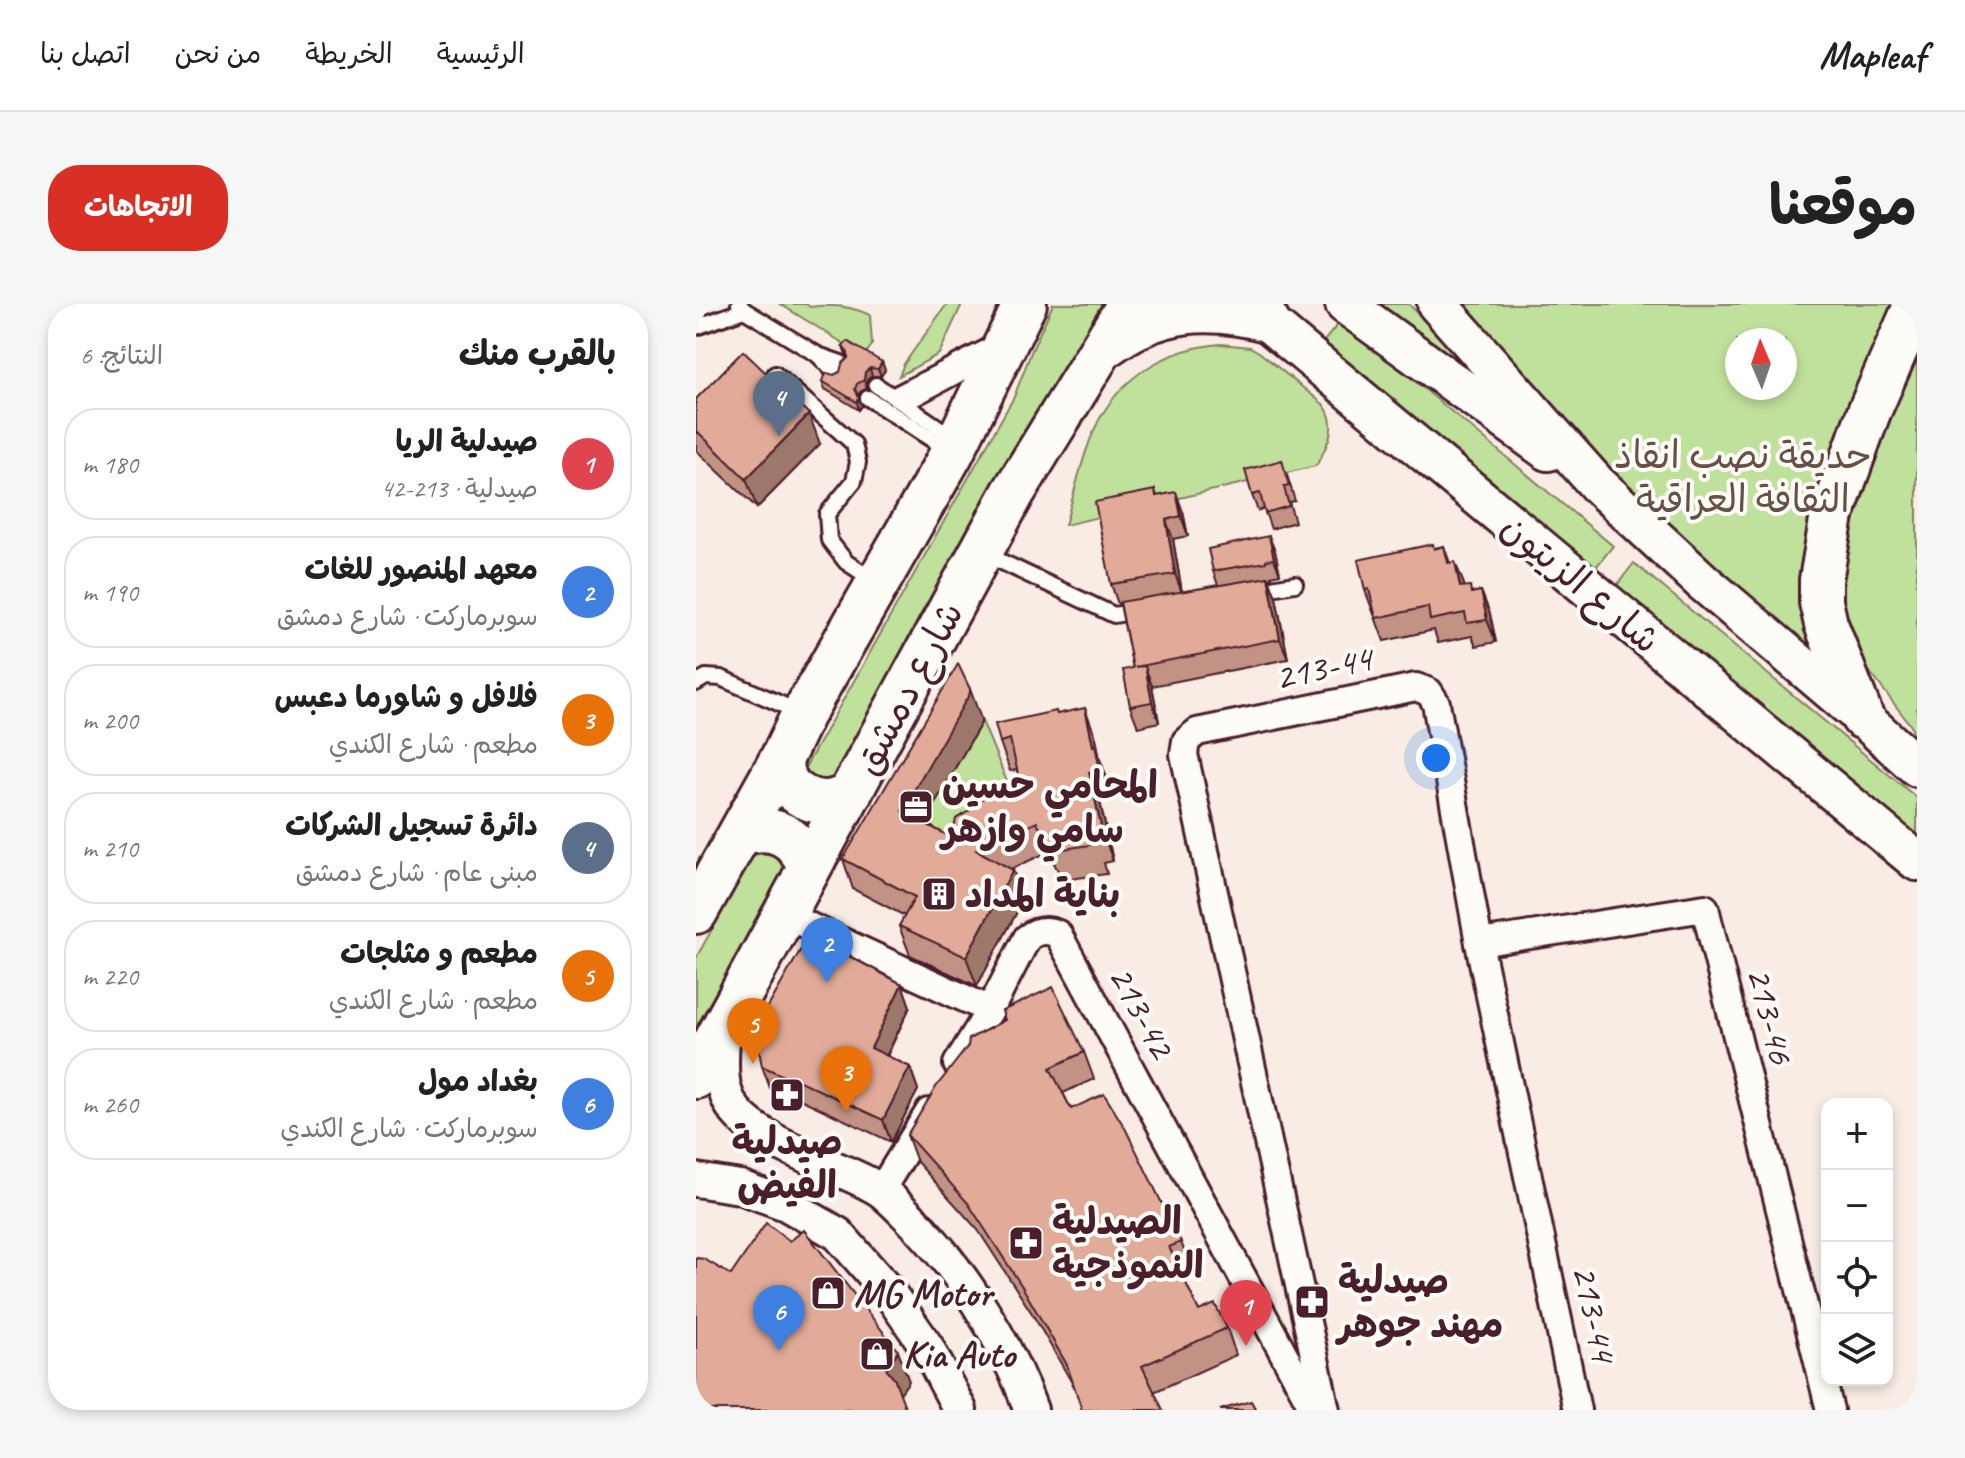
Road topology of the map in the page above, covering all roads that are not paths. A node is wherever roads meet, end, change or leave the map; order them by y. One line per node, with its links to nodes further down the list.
1 (1129, 304): 9 (main road, شارع دمشق)
2 (1345, 304): 14 (main road)
3 (1437, 304): 14 (main road, شارع الزيتون)
4 (1916, 304): 22 (main road)
5 (741, 307): 8 (lane); 10 (lane)
6 (1261, 309): 9 (main road); 27 (main road, شارع الزيتون)
7 (1015, 323): 12 (lane); 13 (main road, شارع دمشق)
8 (696, 327)
9 (1103, 348): 15 (main road, شارع دمشق)
10 (838, 368)
11 (775, 374): 16 (lane)
12 (898, 400): 13 (lane); 13 (lane)
13 (955, 447): 16 (main road, شارع دمشق)
14 (1597, 484): 22 (main road, شارع الزيتون)
15 (981, 552): 19 (lane); 25 (main road, شارع دمشق)
16 (878, 583): 21 (main road, شارع دمشق)
17 (1295, 584): 18 (lane)
18 (1235, 594)
19 (1160, 607)
20 (696, 683): 21 (lane)
21 (803, 714): 23 (main road, شارع دمشق)
22 (1862, 717): 24 (main road, شارع الزيتون)
23 (782, 758): 25 (main road); 26 (main road, شارع دمشق)
24 (1917, 767)
25 (849, 795): 28 (main road, شارع دمشق)
26 (740, 834): 28 (main road); 29 (main road, شارع دمشق)
27 (1917, 861)
28 (794, 898): 31 (street); 32 (main road, شارع دمشق)
29 (696, 912)
30 (1479, 943): 39 (street, 213-44); 40 (street, 213-44); 41 (street, 213-46)
31 (990, 1010): 35 (street, 213-42); 38 (street, 213-42)
32 (723, 1028): 33 (main road, شارع دمشق); 35 (street)
33 (696, 1077)
34 (696, 1180): 36 (street)
35 (881, 1190): 37 (street)
36 (960, 1410)
37 (1031, 1410)
38 (1314, 1410)
39 (1326, 1410)
40 (1577, 1410)
41 (1830, 1410)

